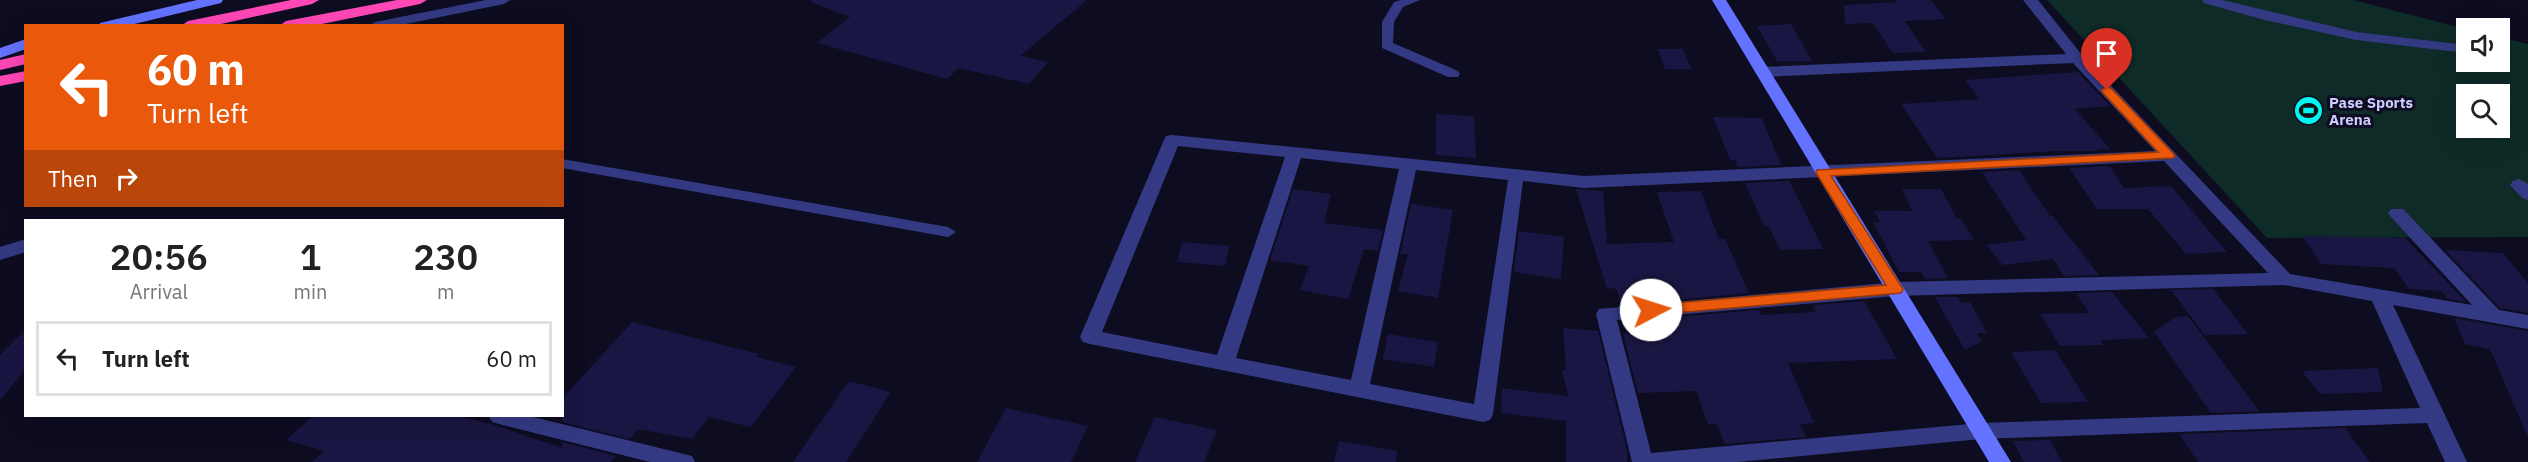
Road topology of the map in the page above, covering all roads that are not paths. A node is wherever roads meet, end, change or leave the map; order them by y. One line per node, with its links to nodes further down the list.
1 (216, 0): 10 (street)
2 (312, 0): 9 (highway)
3 (420, 0): 12 (highway)
4 (504, 0): 13 (lane)
5 (1414, 0): 21 (lane)
6 (1719, 0): 20 (street)
7 (2030, 0): 17 (street)
8 (2208, 0): 15 (lane)
9 (278, 3): 11 (highway)
10 (114, 24)
11 (196, 24)
12 (296, 24)
13 (385, 24)
14 (24, 45): 16 (street)
15 (2456, 47)
16 (0, 53)
17 (2077, 58): 20 (street); 25 (street)
18 (24, 59): 19 (highway)
19 (0, 65)
20 (1762, 72): 28 (street)
21 (1453, 74)
22 (24, 76): 23 (highway)
23 (0, 81)
24 (1295, 152): 27 (street); 39 (street); 39 (street)
25 (2168, 156): 28 (street); 34 (street)
26 (564, 163): 31 (lane)
27 (1409, 164): 28 (street); 40 (street)
28 (1822, 173): 35 (street)
29 (1515, 182): 40 (street)
30 (2397, 213): 37 (street)
31 (948, 232)
32 (24, 246): 33 (street)
33 (0, 254)
34 (2284, 279): 35 (street); 36 (street)
35 (1896, 289): 43 (street); 45 (street)
36 (2379, 295): 37 (street); 41 (street)
37 (2492, 315): 38 (street)
38 (2528, 322)
39 (1224, 363): 40 (street)
40 (1359, 390)
41 (2434, 415): 43 (street); 47 (street)
42 (503, 417): 44 (street)
43 (1981, 431): 45 (street); 46 (street)
44 (684, 462)
45 (1646, 462)
46 (2000, 462)
47 (2456, 462)

